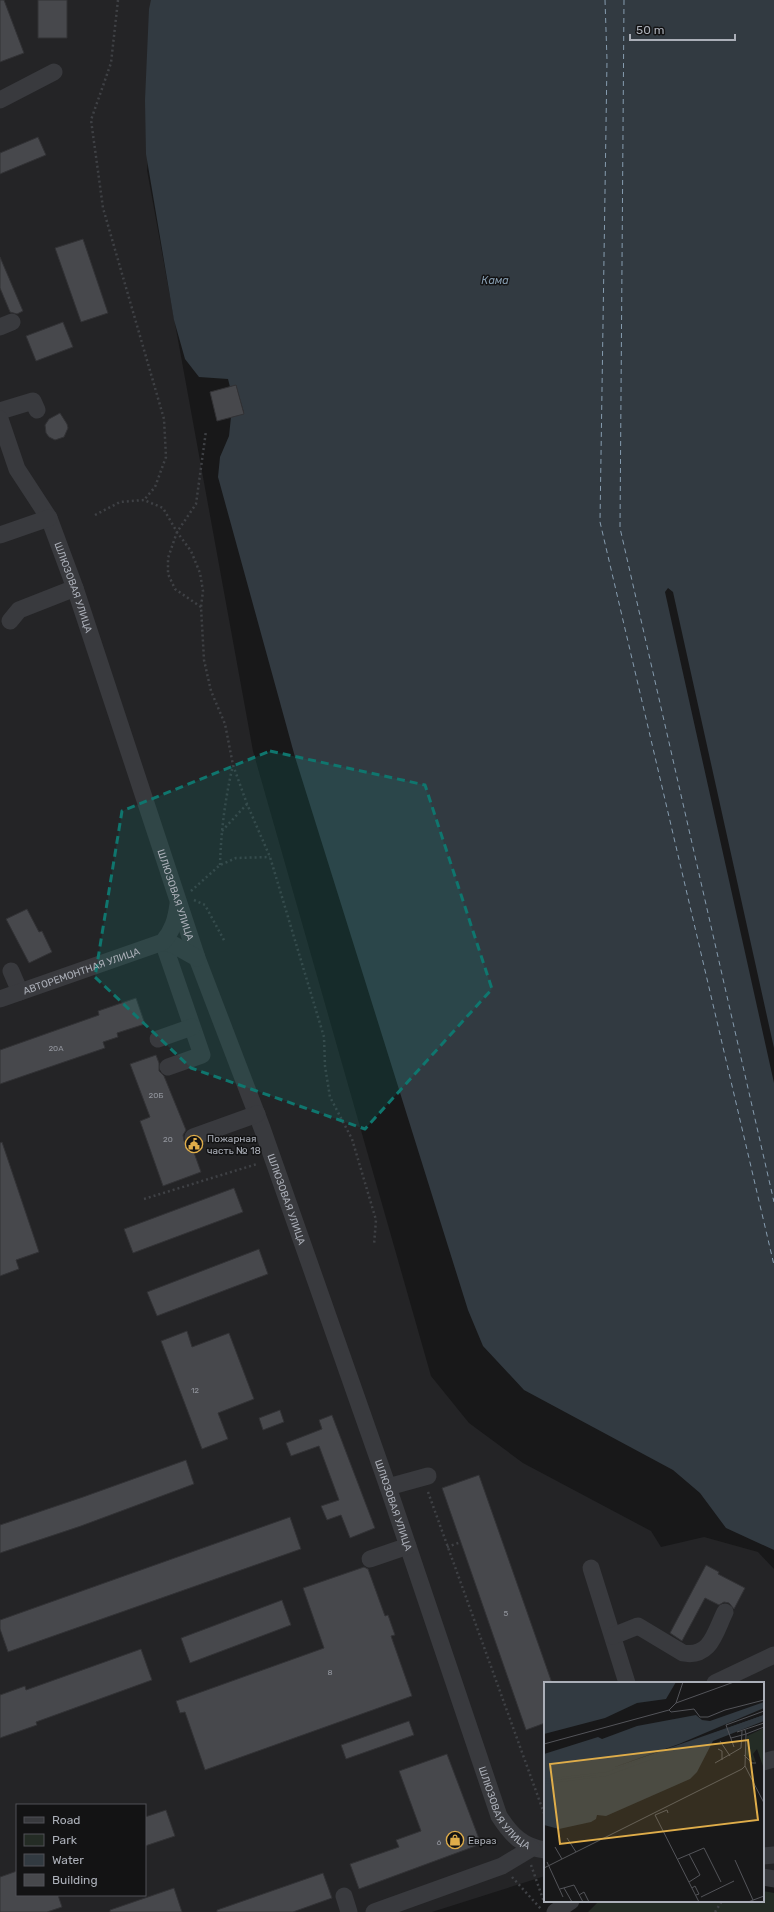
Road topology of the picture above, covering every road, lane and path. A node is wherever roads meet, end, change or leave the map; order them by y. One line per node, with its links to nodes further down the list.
1 (118, 0): 8 (path)
2 (54, 72): 3 (street)
3 (0, 100)
4 (38, 410): 5 (street)
5 (0, 411)
6 (0, 419): 10 (street, ШЛЮЗОВАЯ УЛИЦА)
7 (206, 431): 11 (path)
8 (144, 500): 9 (path); 11 (path)
9 (95, 515)
10 (49, 518): 12 (street); 13 (street, ШЛЮЗОВАЯ УЛИЦА)
11 (177, 532): 14 (path); 14 (path)
12 (0, 535)
13 (75, 588): 15 (street); 21 (street, ШЛЮЗОВАЯ УЛИЦА)
14 (201, 607): 16 (path)
15 (10, 621)
16 (234, 765): 17 (path); 18 (path)
17 (247, 804): 18 (path); 19 (path)
18 (221, 831): 20 (path)
19 (270, 857): 20 (path); 35 (path)
20 (220, 865): 21 (path)
21 (181, 899): 22 (street); 23 (path); 24 (street, ШЛЮЗОВАЯ УЛИЦА)
22 (163, 942): 24 (street); 26 (street, АВТОРЕМОНТНАЯ УЛИЦА); 28 (street)
23 (225, 942)
24 (197, 958): 31 (street, ШЛЮЗОВАЯ УЛИЦА)
25 (11, 971): 26 (street)
26 (20, 992): 27 (street, АВТОРЕМОНТНАЯ УЛИЦА)
27 (0, 1000)
28 (192, 1027): 29 (street); 30 (street)
29 (158, 1039)
30 (168, 1067)
31 (257, 1114): 32 (street); 37 (street, ШЛЮЗОВАЯ УЛИЦА)
32 (193, 1137)
33 (257, 1164): 34 (path)
34 (144, 1199)
35 (374, 1245)
36 (425, 1477): 37 (street); 40 (path)
37 (388, 1487): 39 (street, ШЛЮЗОВАЯ УЛИЦА)
38 (461, 1542): 40 (path)
39 (408, 1546): 41 (street); 51 (street, ШЛЮЗОВАЯ УЛИЦА)
40 (447, 1547): 50 (path)
41 (370, 1559)
42 (591, 1568): 44 (street)
43 (725, 1612): 44 (street)
44 (612, 1636): 46 (street)
45 (774, 1655): 47 (street)
46 (627, 1682)
47 (717, 1682)
48 (774, 1759): 49 (street)
49 (764, 1762)
50 (544, 1813)
51 (535, 1850): 54 (street); 57 (path)
52 (774, 1855): 53 (street)
53 (764, 1856)
54 (502, 1866): 63 (street); 64 (path)
55 (764, 1877): 56 (street)
56 (774, 1879)
57 (544, 1885)
58 (344, 1896): 62 (street)
59 (568, 1902): 61 (street)
60 (721, 1902): 65 (path)
61 (550, 1908)
62 (349, 1912)
63 (374, 1912)
64 (544, 1912)
65 (716, 1912)

